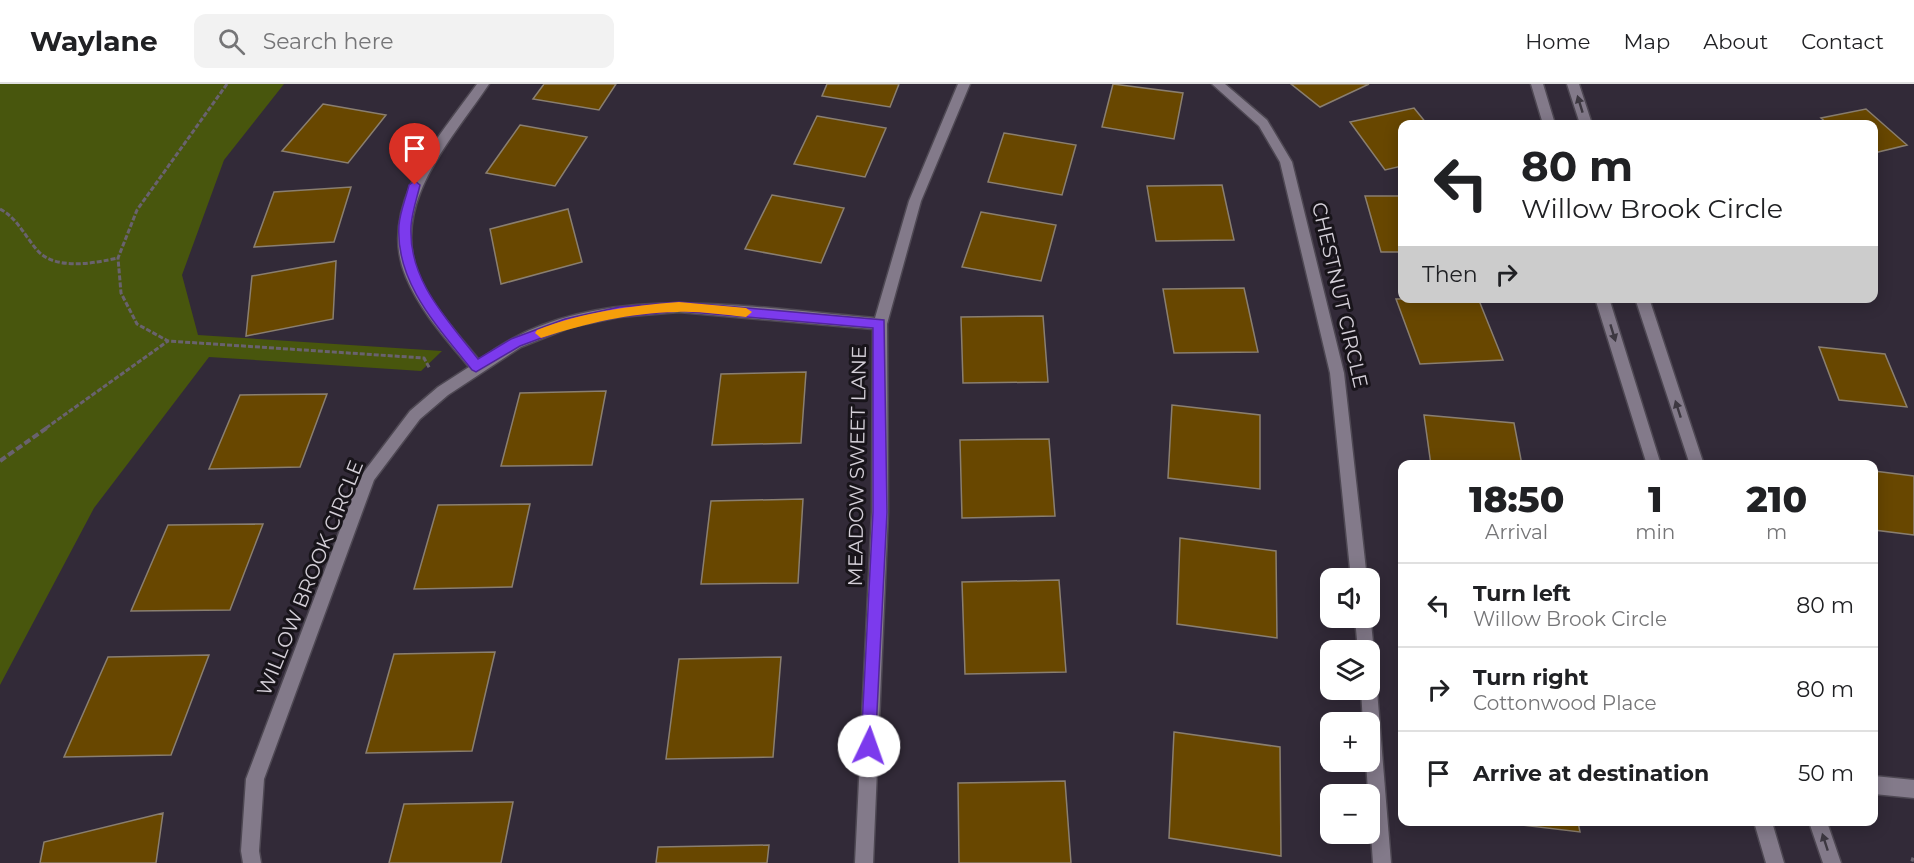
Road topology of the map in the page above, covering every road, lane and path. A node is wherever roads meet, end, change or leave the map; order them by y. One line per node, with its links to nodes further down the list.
1 (227, 84): 10 (path)
2 (483, 84): 15 (street)
3 (964, 84): 13 (street, MEADOW SWEET LANE)
4 (1218, 84): 20 (street, CHESTNUT CIRCLE)
5 (1537, 84): 7 (street)
6 (1573, 84): 8 (street, one-way to 6)
7 (1548, 120)
8 (1585, 120)
9 (0, 209): 10 (path)
10 (118, 258): 14 (path)
11 (1604, 303): 17 (street, one-way to 17)
12 (1644, 303): 18 (street, one-way to 12)
13 (880, 324): 15 (street, WILLOW BROOK CIRCLE); 27 (street, MEADOW SWEET LANE)
14 (168, 341): 16 (path); 19 (path)
15 (476, 366): 16 (street, WILLOW BROOK CIRCLE)
16 (443, 391): 26 (street, WILLOW BROOK CIRCLE)
17 (1652, 460)
18 (1694, 460)
19 (0, 461)
20 (1358, 568)
21 (1370, 700): 28 (street)
22 (1878, 785): 23 (street)
23 (1914, 789)
24 (1764, 826): 29 (street)
25 (1819, 826): 30 (street, one-way to 25)
26 (252, 863)
27 (864, 863)
28 (1382, 863)
29 (1775, 863)
30 (1832, 863)

